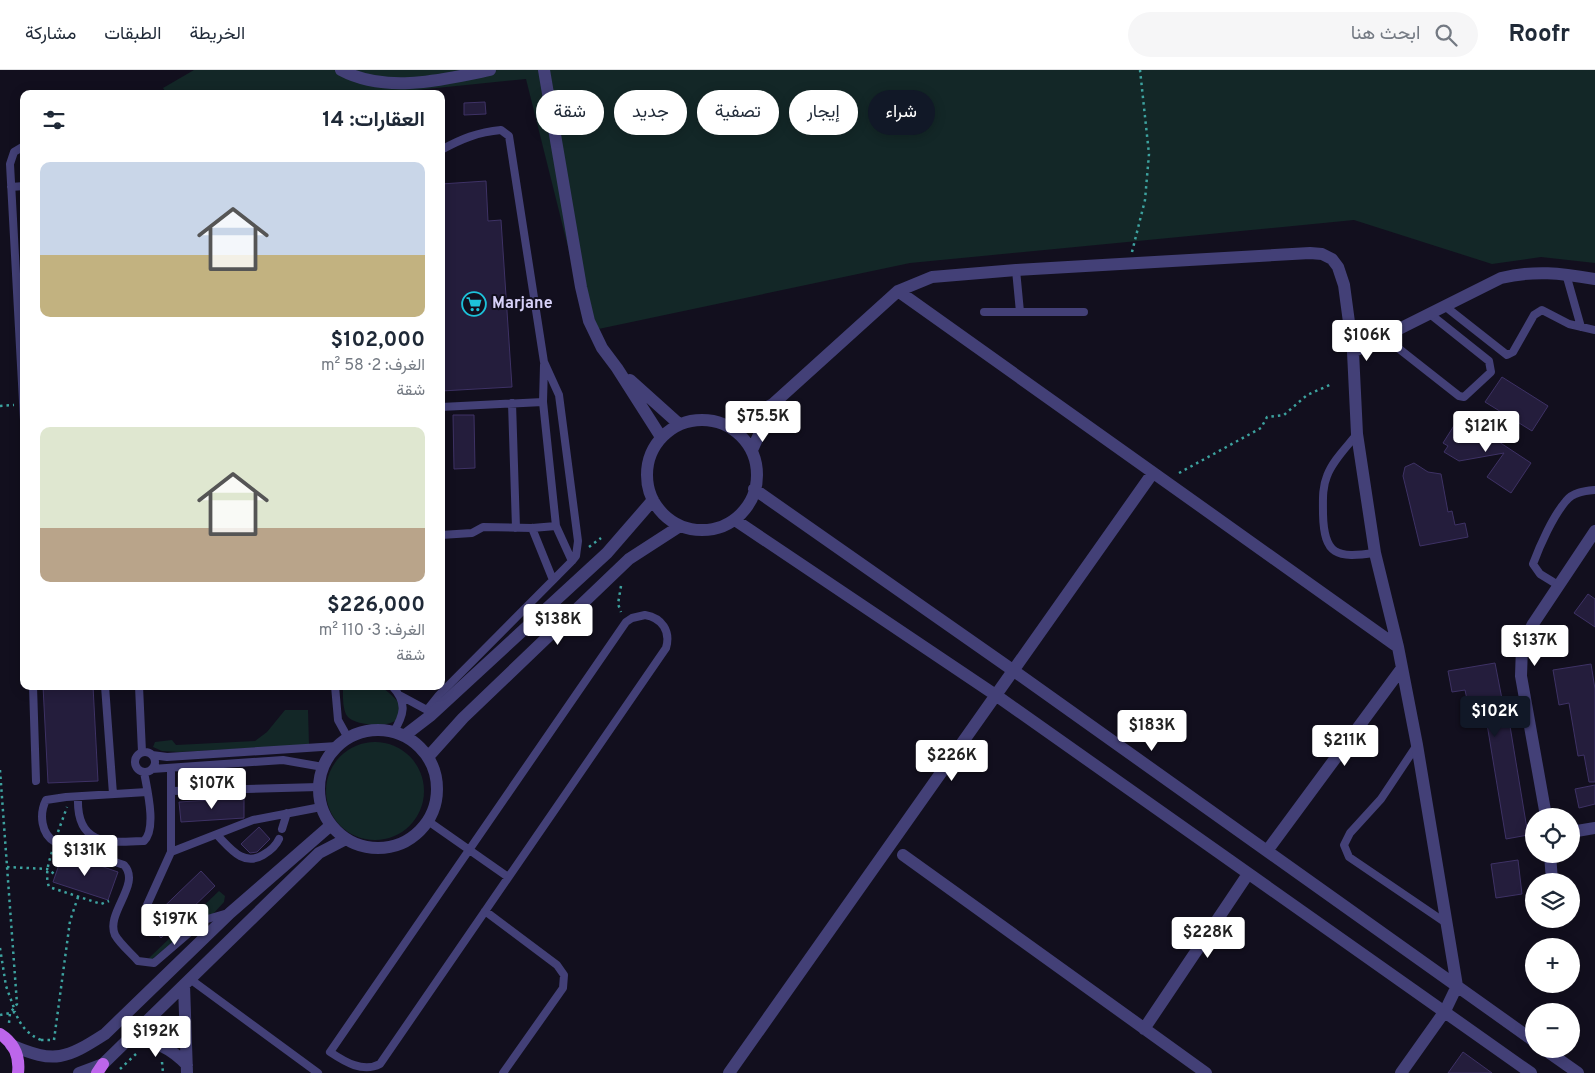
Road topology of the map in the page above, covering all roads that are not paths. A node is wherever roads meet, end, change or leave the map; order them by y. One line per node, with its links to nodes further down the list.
1 (341, 70): 2 (street)
2 (490, 70)
3 (544, 70): 25 (street)
4 (20, 147): 7 (lane)
5 (445, 148): 24 (lane)
6 (20, 186): 7 (lane)
7 (11, 187): 8 (lane)
8 (14, 224): 9 (lane); 13 (lane)
9 (20, 224)
10 (1016, 270): 14 (street); 17 (lane); 23 (street)
11 (1566, 274): 12 (street); 15 (street); 20 (lane)
12 (1595, 279)
13 (20, 287)
14 (898, 292): 28 (street); 35 (street)
15 (1446, 307): 19 (street); 20 (lane)
16 (984, 312): 17 (lane)
17 (1020, 312): 18 (lane)
18 (1084, 312)
19 (1430, 314): 22 (street); 22 (lane)
20 (1582, 328): 21 (lane)
21 (1595, 330)
22 (1384, 337): 23 (street)
23 (1353, 352): 32 (street)
24 (544, 362): 26 (lane); 47 (lane)
25 (618, 368): 30 (street); 33 (street)
26 (543, 402): 27 (lane); 40 (lane)
27 (512, 403): 29 (lane); 42 (lane)
28 (773, 404): 31 (street); 34 (street)
29 (445, 407)
30 (679, 424): 31 (street); 33 (street)
31 (729, 427): 34 (street)
32 (1357, 434): 46 (street); 46 (lane)
33 (661, 437): 38 (street)
34 (752, 450): 36 (street)
35 (1152, 474): 50 (street); 52 (street)
36 (754, 489): 39 (street); 52 (street)
37 (1595, 490): 49 (lane)
38 (653, 500): 41 (street); 62 (street)
39 (735, 520): 41 (street); 61 (street)
40 (556, 526): 43 (lane); 47 (lane)
41 (680, 526): 69 (street)
42 (516, 528): 43 (lane); 45 (lane)
43 (532, 528): 48 (lane)
44 (1595, 531): 49 (street)
45 (445, 535)
46 (1375, 553): 50 (street)
47 (572, 561): 48 (lane)
48 (553, 580): 53 (lane)
49 (1558, 586): 80 (street)
50 (1398, 647): 51 (street)
51 (1402, 668): 65 (street); 91 (street)
52 (1014, 671): 61 (street); 91 (street)
53 (445, 689)
54 (33, 690): 73 (lane)
55 (105, 690): 77 (lane)
56 (139, 690): 67 (lane)
57 (334, 690): 64 (lane)
58 (395, 690): 60 (lane)
59 (444, 690): 62 (lane)
60 (399, 695): 62 (lane); 63 (lane)
61 (997, 696): 94 (street); 114 (street)
62 (428, 713): 63 (street)
63 (398, 734): 64 (street); 69 (street)
64 (348, 738): 66 (street)
65 (1417, 745): 99 (street); 99 (lane)
66 (337, 746): 68 (lane); 70 (street)
67 (142, 752): 68 (lane); 72 (lane)
68 (152, 754): 72 (lane)
69 (428, 758): 82 (street)
70 (323, 767): 71 (lane); 74 (street)
71 (171, 768): 72 (lane); 75 (lane)
72 (148, 770): 76 (lane)
73 (36, 781)
74 (319, 787): 75 (lane); 79 (street)
75 (172, 791): 92 (lane)
76 (147, 792): 77 (lane); 78 (lane)
77 (113, 794): 78 (lane)
78 (77, 800): 98 (lane)
79 (321, 806): 81 (lane); 83 (street)
80 (1545, 808)
81 (287, 813): 85 (lane); 87 (lane)
82 (428, 821): 89 (street); 90 (lane)
83 (331, 824): 89 (street); 98 (street)
84 (1595, 828): 86 (street)
85 (282, 829)
86 (1580, 830)
87 (217, 835): 88 (lane); 92 (lane)
88 (279, 839)
89 (346, 839): 100 (street)
90 (469, 849): 95 (lane); 95 (lane); 97 (lane)
91 (1267, 851): 101 (street)
92 (171, 852): 96 (lane)
93 (903, 855): 103 (street)
94 (1248, 874): 102 (street); 103 (street)
95 (508, 877): 97 (lane)
96 (147, 906)
97 (485, 911): 113 (lane)
98 (230, 913): 105 (street)
99 (1446, 923): 101 (street)
100 (187, 982): 106 (street); 109 (street); 112 (lane)
101 (1456, 986): 102 (street); 104 (street)
102 (1445, 1011): 116 (street); 117 (street)
103 (1144, 1029): 115 (street)
104 (1525, 1036)
105 (6, 1039): 110 (main road)
106 (131, 1039): 108 (street); 109 (street)
107 (1557, 1058): 118 (street)
108 (100, 1068): 111 (street)
109 (187, 1069)
110 (18, 1073)
111 (79, 1073)
112 (318, 1073)
113 (503, 1073)
114 (728, 1073)
115 (1206, 1073)
116 (1401, 1073)
117 (1531, 1073)
118 (1578, 1073)

